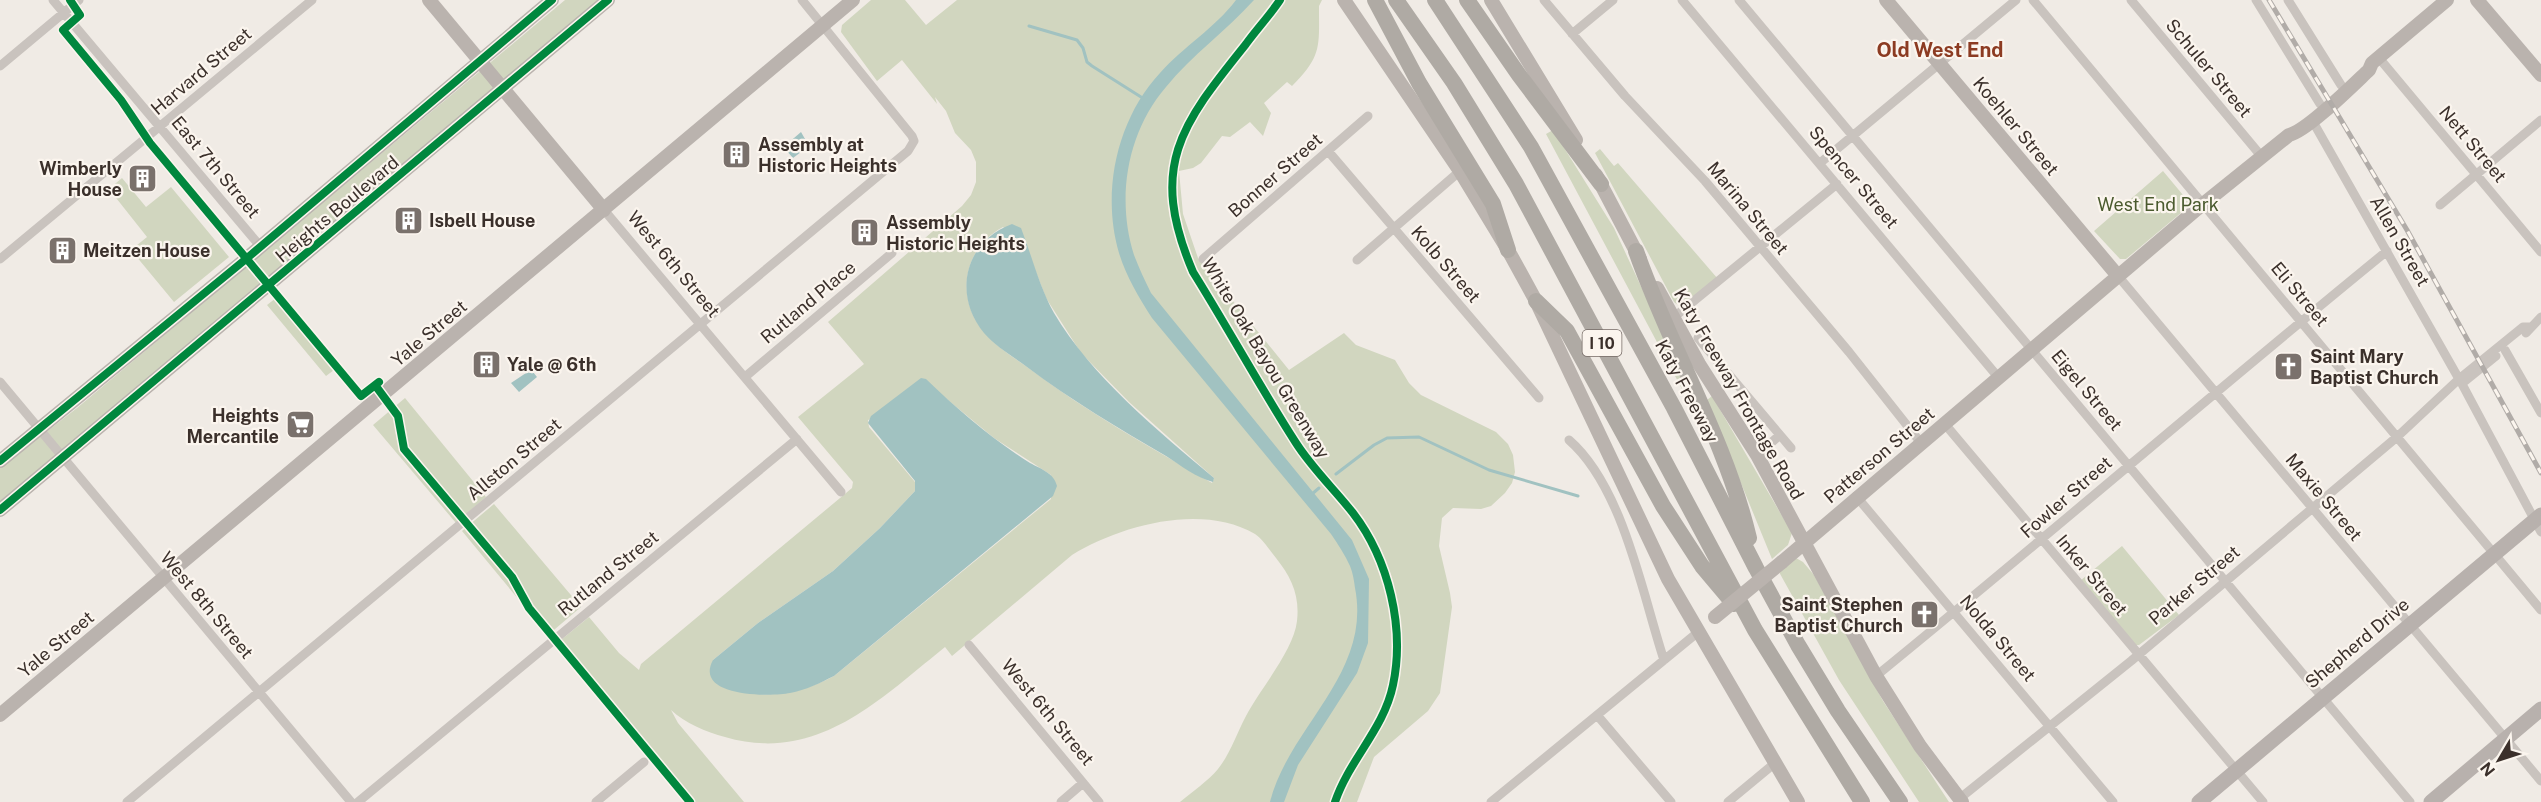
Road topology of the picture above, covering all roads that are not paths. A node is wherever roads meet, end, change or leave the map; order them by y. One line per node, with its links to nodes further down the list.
1 (52, 0): 27 (street, East 7th Street)
2 (79, 0): 27 (street)
3 (312, 0): 41 (street, Harvard Street)
4 (429, 0): 30 (main road, West 6th Street)
5 (552, 0): 30 (main road, Heights Boulevard)
6 (608, 0): 36 (main road, Heights Boulevard)
7 (802, 0): 28 (street)
8 (853, 0): 28 (main road, Yale Street)
9 (1344, 0): 47 (main road)
10 (1375, 0): 57 (highway)
11 (1396, 0): 108 (highway, I 10)
12 (1435, 0): 102 (highway, Katy Freeway / I 10)
13 (1467, 0): 49 (highway)
14 (1491, 0): 49 (main road, Katy Freeway Frontage Road)
15 (1544, 0): 29 (street, Marina Street)
16 (1613, 0): 29 (street)
17 (1682, 0): 46 (street, Spencer Street)
18 (1739, 0): 42 (street, Eigel Street)
19 (1886, 0): 32 (main road, Koehler Street)
20 (2016, 0): 32 (street)
21 (2033, 0): 51 (street, Eli Street)
22 (2131, 0): 45 (street, Schuler Street)
23 (2256, 0): 37 (street)
24 (2289, 0): 35 (street)
25 (2447, 0): 31 (main road, Patterson Street)
26 (2477, 0): 34 (main road)
27 (63, 13): 33 (street); 41 (street, East 7th Street)
28 (822, 26): 53 (main road, Yale Street); 70 (street, Allston Street)
29 (1572, 34): 56 (street, Marina Street)
30 (478, 60): 36 (main road, West 6th Street); 55 (main road, Heights Boulevard)
31 (2375, 61): 35 (main road, Patterson Street); 39 (main road, Patterson Street); 48 (street, Nett Street)
32 (1941, 64): 42 (street); 65 (main road, Koehler Street)
33 (0, 66)
34 (2541, 75)
35 (2342, 85): 37 (main road, Patterson Street)
36 (504, 89): 53 (main road, West 6th Street); 91 (main road, Heights Boulevard)
37 (2320, 104): 43 (main road, Patterson Street)
38 (1368, 116): 44 (street, Bonner Street)
39 (2312, 120): 43 (main road, Patterson Street); 59 (street, Allen Street)
40 (2541, 120): 48 (street)
41 (160, 126): 55 (street, East 7th Street); 62 (street, Harvard Street)
42 (1852, 135): 46 (street); 73 (street, Eigel Street)
43 (2289, 135): 45 (main road, Patterson Street)
44 (1328, 151): 54 (street, Kolb Street); 63 (street, Bonner Street)
45 (2262, 157): 51 (main road, Patterson Street)
46 (1820, 162): 50 (street, Spencer Street)
47 (1460, 171): 54 (street); 57 (main road)
48 (2476, 174): 52 (street); 60 (street, Nett Street)
49 (1601, 184): 58 (main road, Katy Freeway Frontage Road)
50 (1838, 184): 56 (street); 76 (street, Spencer Street)
51 (2203, 204): 65 (main road, Patterson Street); 69 (street, Eli Street)
52 (2440, 205)
53 (604, 210): 70 (street, West 6th Street); 103 (main road, Yale Street)
54 (1393, 229): 64 (street); 80 (street, Kolb Street)
55 (260, 246): 83 (main road, Heights Boulevard)
56 (1760, 249): 68 (street); 88 (street, Marina Street)
57 (1508, 250): 66 (main road)
58 (1636, 251): 68 (main road, Katy Freeway Frontage Road); 102 (highway)
59 (2387, 251): 69 (street, Fowler Street); 77 (street, Allen Street)
60 (2541, 252)
61 (892, 253): 75 (street, Rutland Place)
62 (0, 259)
63 (1203, 259)
64 (1357, 260)
65 (2118, 276): 73 (main road, Patterson Street); 79 (street, Maxie Street)
66 (1536, 301): 108 (highway); 109 (main road)
67 (2541, 317): 71 (street, Parker Street)
68 (1673, 318): 90 (main road, Katy Freeway Frontage Road)
69 (2301, 321): 79 (street, Fowler Street); 85 (street, Eli Street)
70 (700, 323): 75 (street, West 6th Street); 114 (street, Allston Street)
71 (2529, 327): 74 (street, Parker Street); 77 (street, Parker Street)
72 (1698, 338): 84 (street)
73 (2031, 349): 76 (main road, Patterson Street); 93 (street, Eigel Street)
74 (2505, 350): 77 (street, Parker Street); 81 (street)
75 (745, 377): 86 (street, West 6th Street)
76 (1998, 377): 82 (main road, Patterson Street)
77 (2460, 381): 85 (street, Parker Street); 98 (street, Allen Street)
78 (0, 382): 83 (street, West 8th Street)
79 (2216, 393): 93 (street, Fowler Street); 96 (street, Maxie Street)
80 (1539, 398)
81 (2541, 413)
82 (1944, 423): 88 (main road, Patterson Street); 99 (street, Inker Street)
83 (39, 428): 91 (street, West 8th Street); 92 (main road, Heights Boulevard)
84 (1780, 435): 89 (street); 90 (street)
85 (2397, 437): 96 (street, Parker Street); 101 (street, Eli Street)
86 (797, 439): 94 (street, West 6th Street); 129 (street, Rutland Street)
87 (1569, 440): 112 (street)
88 (1921, 443): 95 (main road, Patterson Street)
89 (1791, 448)
90 (1757, 455): 100 (main road, Katy Freeway Frontage Road)
91 (63, 457): 97 (main road, Heights Boulevard); 103 (street, West 8th Street)
92 (0, 461)
93 (2128, 465): 99 (street, Fowler Street); 104 (street, Eigel Street)
94 (841, 492)
95 (1856, 496): 100 (main road, Patterson Street); 106 (street, Nolda Street)
96 (2311, 508): 104 (street, Parker Street); 107 (street, Maxie Street)
97 (0, 510)
98 (2539, 522): 101 (main road, Shepherd Drive)
99 (2042, 540): 106 (street, Fowler Street); 111 (street, Inker Street)
100 (1803, 544): 109 (main road, Patterson Street, bridge); 113 (main road, Katy Freeway Frontage Road)
101 (2494, 553): 105 (street, Eli Street); 107 (main road, Shepherd Drive)
102 (1756, 568): 138 (highway, Katy Freeway / I 10)
103 (164, 578): 114 (street, West 8th Street); 117 (main road, Yale Street)
104 (2224, 580): 111 (street, Parker Street); 115 (street, Eigel Street)
105 (2541, 609)
106 (1955, 612): 113 (street, Fowler Street); 119 (street, Nolda Street)
107 (2410, 624): 115 (main road, Shepherd Drive); 120 (street, Maxie Street)
108 (1755, 630): 137 (highway, I 10)
109 (1697, 633): 112 (street, Patterson Street); 122 (main road)
110 (969, 645): 125 (street, West 6th Street)
111 (2138, 655): 119 (street, Parker Street); 123 (street, Inker Street)
112 (1664, 660): 118 (street, Patterson Street)
113 (1876, 676): 126 (main road, Katy Freeway Frontage Road)
114 (258, 691): 127 (street, Allston Street); 128 (street, West 8th Street)
115 (2323, 698): 123 (main road, Shepherd Drive); 142 (street, Eigel Street)
116 (2541, 709): 120 (main road)
117 (0, 715)
118 (1597, 715): 133 (street, Patterson Street); 134 (street)
119 (2051, 727): 126 (street, Parker Street); 139 (street, Nolda Street)
120 (2505, 739): 124 (street, Maxie Street); 143 (main road)
121 (644, 762): 130 (street)
122 (1775, 763): 135 (street); 136 (main road)
123 (2236, 770): 140 (main road, Shepherd Drive); 141 (street, Inker Street)
124 (2541, 781)
125 (1083, 783): 131 (street); 132 (street, West 6th Street)
126 (1960, 800)
127 (127, 802)
128 (351, 802)
129 (358, 802)
130 (596, 802)
131 (1061, 802)
132 (1099, 802)
133 (1491, 802)
134 (1671, 802)
135 (1728, 802)
136 (1798, 802)
137 (1862, 802)
138 (1900, 802)
139 (2113, 802)
140 (2199, 802)
141 (2263, 802)
142 (2410, 802)
143 (2431, 802)

